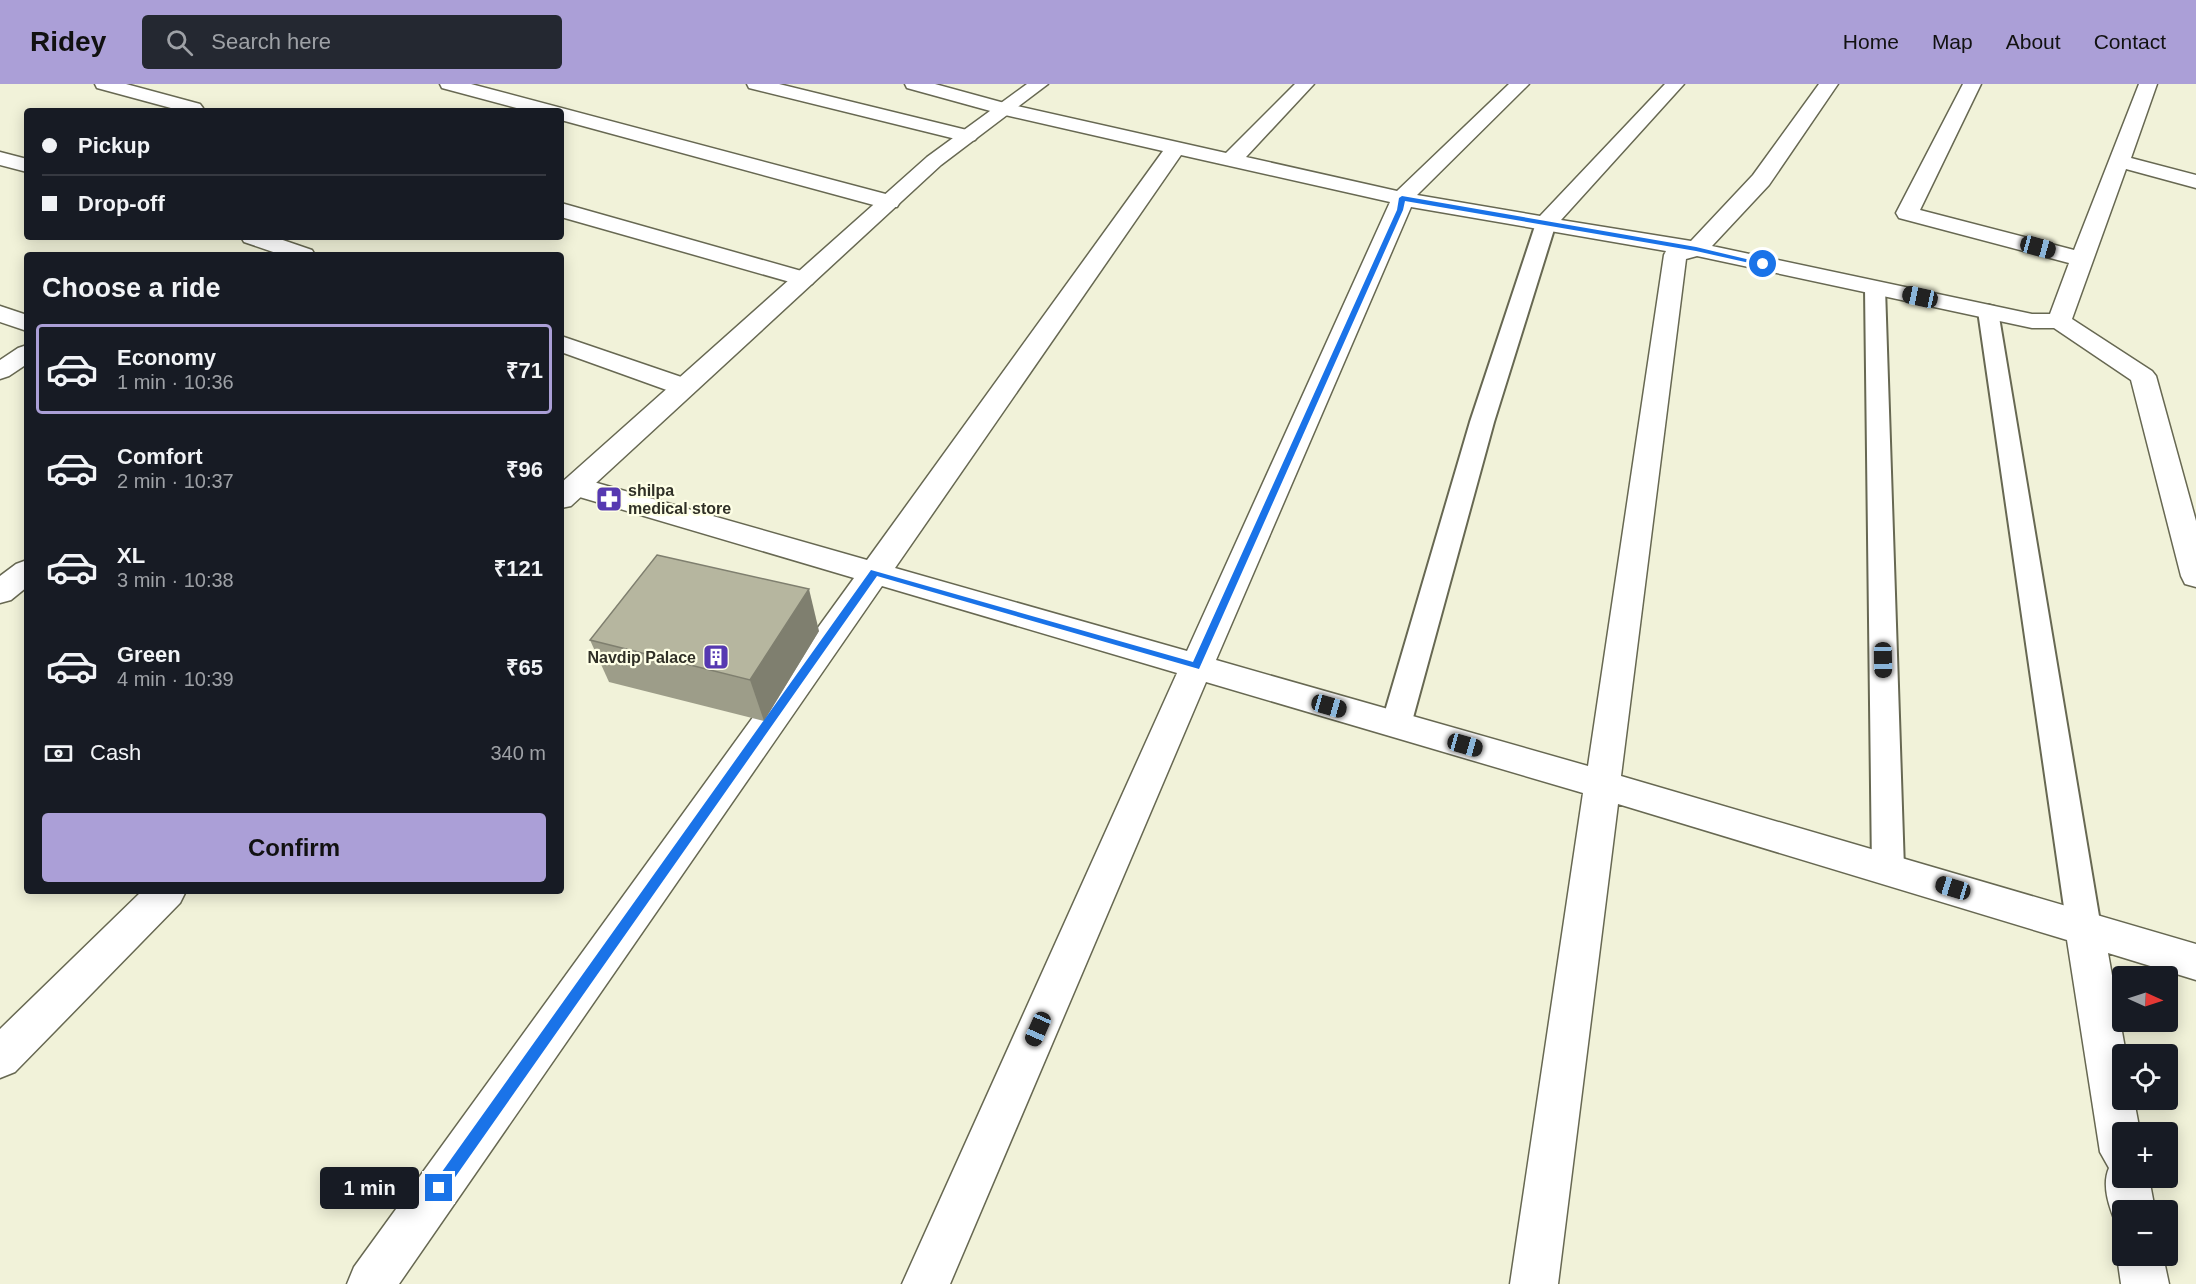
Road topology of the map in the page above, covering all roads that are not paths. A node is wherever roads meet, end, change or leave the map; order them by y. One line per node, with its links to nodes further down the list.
1 (104, 84): 12 (street)
2 (449, 84): 13 (street)
3 (756, 84): 16 (street)
4 (914, 84): 14 (street)
5 (1039, 84): 14 (street)
6 (1520, 84): 23 (street)
7 (1674, 84): 26 (street)
8 (1829, 84): 28 (street)
9 (1972, 84): 30 (street)
10 (2148, 84): 20 (street)
11 (1305, 86): 19 (street)
12 (193, 108)
13 (539, 108)
14 (1005, 109): 16 (street); 17 (street)
15 (564, 115): 24 (street)
16 (968, 136): 24 (street)
17 (1176, 147): 19 (street); 43 (street)
18 (0, 158): 21 (street)
19 (1232, 160): 23 (street)
20 (2119, 161): 22 (street); 30 (street)
21 (24, 165)
22 (2196, 183)
23 (1402, 198): 26 (street); 46 (street)
24 (889, 202): 31 (street)
25 (564, 211): 31 (street)
26 (1546, 223): 28 (street); 47 (lane)
27 (261, 240): 29 (street)
28 (1696, 249): 32 (street); 48 (street)
29 (295, 252)
30 (2082, 259): 35 (street)
31 (804, 279): 40 (street)
32 (1875, 288): 33 (street); 49 (lane)
33 (1988, 311): 35 (street); 51 (lane)
34 (0, 313): 36 (street)
35 (2059, 321): 44 (street)
36 (24, 323)
37 (564, 345): 40 (street)
38 (24, 355): 39 (street)
39 (0, 370)
40 (684, 387): 41 (street)
41 (568, 492): 43 (street)
42 (24, 573): 45 (street)
43 (875, 573): 46 (street); 56 (street)
44 (2196, 576)
45 (0, 592)
46 (1196, 667): 47 (street); 57 (street)
47 (1396, 725): 48 (street)
48 (1603, 785): 49 (street); 58 (street)
49 (1888, 869): 51 (street)
50 (164, 894): 53 (street)
51 (2084, 928): 52 (street); 54 (street)
52 (2196, 962)
53 (0, 1058)
54 (2117, 1122)
55 (2142, 1266): 59 (street)
56 (371, 1284)
57 (926, 1284)
58 (1534, 1284)
59 (2145, 1284)

